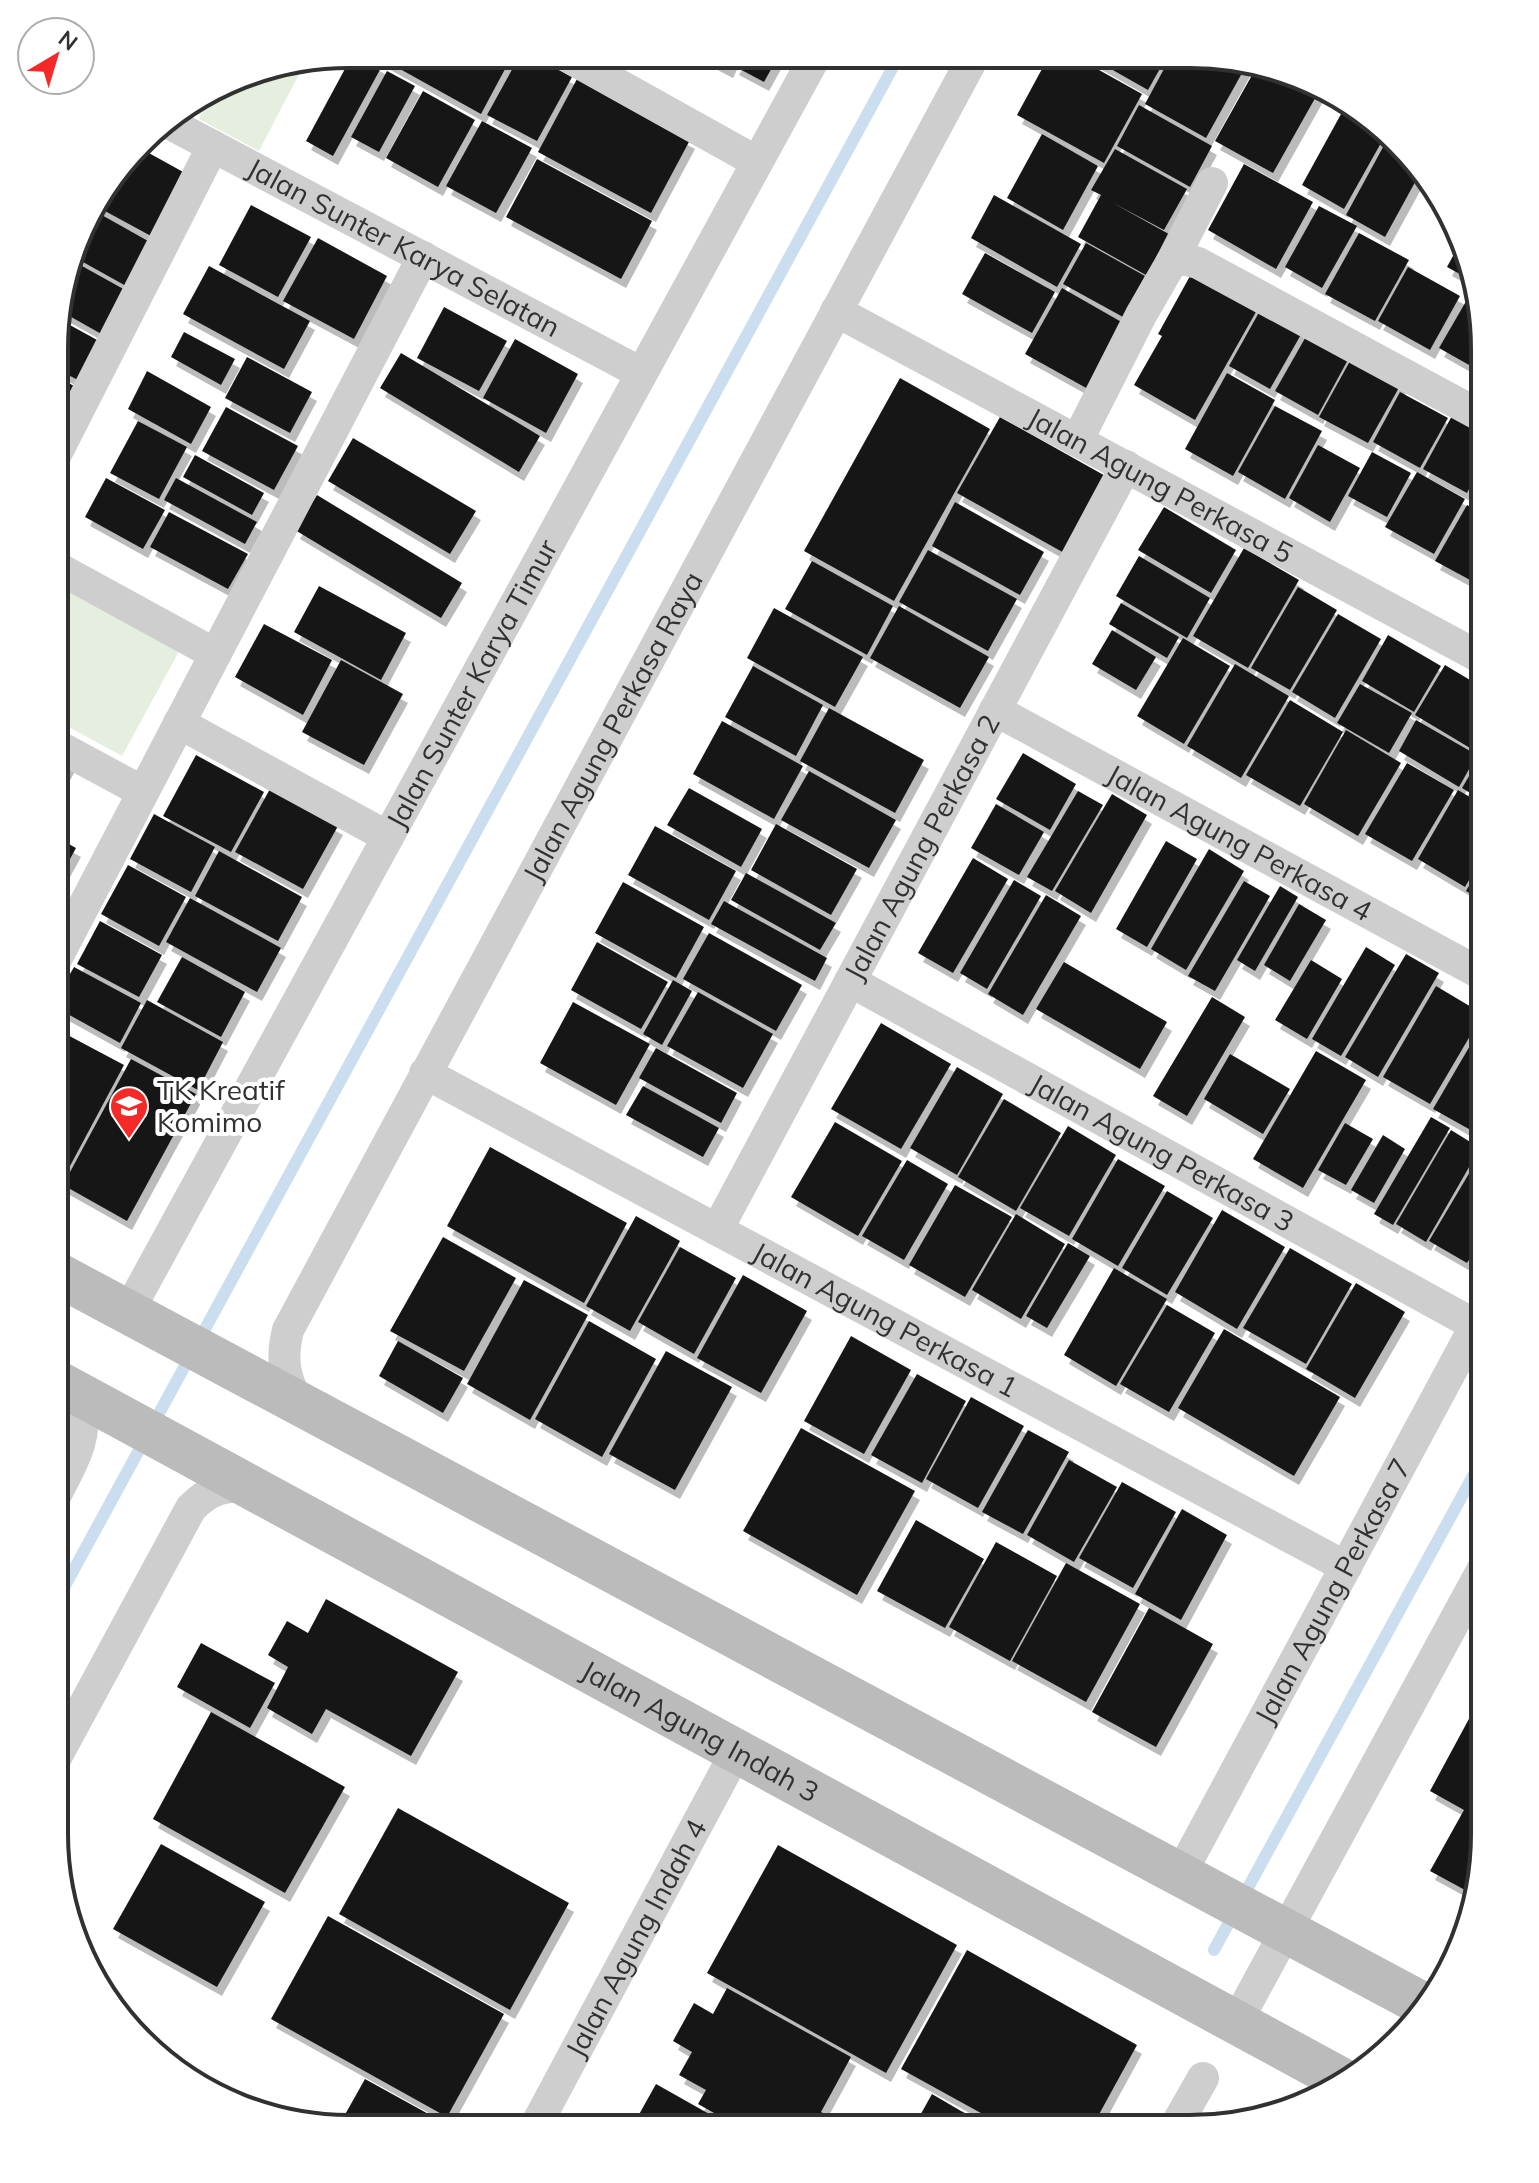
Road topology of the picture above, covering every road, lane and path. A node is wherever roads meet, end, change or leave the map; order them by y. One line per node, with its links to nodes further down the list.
1 (809, 68): 6 (street, Jalan Sunter Karya Timur)
2 (967, 68): 10 (street, Jalan Agung Perkasa Raya)
3 (590, 69): 6 (street)
4 (177, 127): 5 (street, Jalan Sunter Karya Selatan)
5 (213, 146): 8 (street, Jalan Sunter Karya Selatan); 13 (street)
6 (757, 162): 11 (street, Jalan Sunter Karya Timur)
7 (1212, 183): 9 (street)
8 (423, 257): 11 (street, Jalan Sunter Karya Selatan); 18 (street)
9 (1171, 263): 12 (street); 14 (street)
10 (836, 311): 14 (street, Jalan Agung Perkasa 5); 27 (street, Jalan Agung Perkasa Raya)
11 (641, 373): 23 (street, Jalan Sunter Karya Timur)
12 (1471, 410)
13 (68, 430)
14 (1077, 441): 15 (street, Jalan Agung Perkasa 5)
15 (1126, 466): 17 (street, Jalan Agung Perkasa 5); 19 (street, Jalan Agung Perkasa 2)
16 (68, 574): 18 (street)
17 (1471, 652)
18 (215, 654): 20 (street)
19 (995, 710): 25 (street, Jalan Agung Perkasa 4); 26 (street, Jalan Agung Perkasa 2)
20 (179, 723): 22 (street); 23 (street)
21 (68, 751): 22 (street)
22 (143, 792): 24 (street)
23 (388, 837): 30 (street, Jalan Sunter Karya Timur)
24 (68, 936)
25 (1471, 968)
26 (850, 981): 28 (street, Jalan Agung Perkasa 2); 31 (street, Jalan Agung Perkasa 3)
27 (425, 1073): 28 (street, Jalan Agung Perkasa 1); 34 (street, Jalan Agung Perkasa Raya)
28 (717, 1230): 37 (street, Jalan Agung Perkasa 1)
29 (68, 1280): 30 (street)
30 (128, 1312): 34 (street)
31 (1470, 1312)
32 (1470, 1335): 37 (street, Jalan Agung Perkasa 7)
33 (68, 1388): 35 (street); 36 (street, Jalan Agung Indah 3)
34 (298, 1402): 41 (street)
35 (68, 1470)
36 (255, 1488): 39 (street); 40 (street, Jalan Agung Indah 3)
37 (1346, 1567): 41 (street, Jalan Agung Perkasa 7)
38 (1470, 1591): 42 (street)
39 (68, 1735)
40 (737, 1750): 44 (street, Jalan Agung Indah 3); 47 (street, Jalan Agung Indah 4)
41 (1188, 1877): 42 (street)
42 (1276, 1925): 43 (street); 44 (street)
43 (1416, 2001)
44 (1236, 2023): 45 (street, Jalan Agung Indah 3)
45 (1334, 2075)
46 (1203, 2078): 48 (street)
47 (541, 2115)
48 (1182, 2115)

